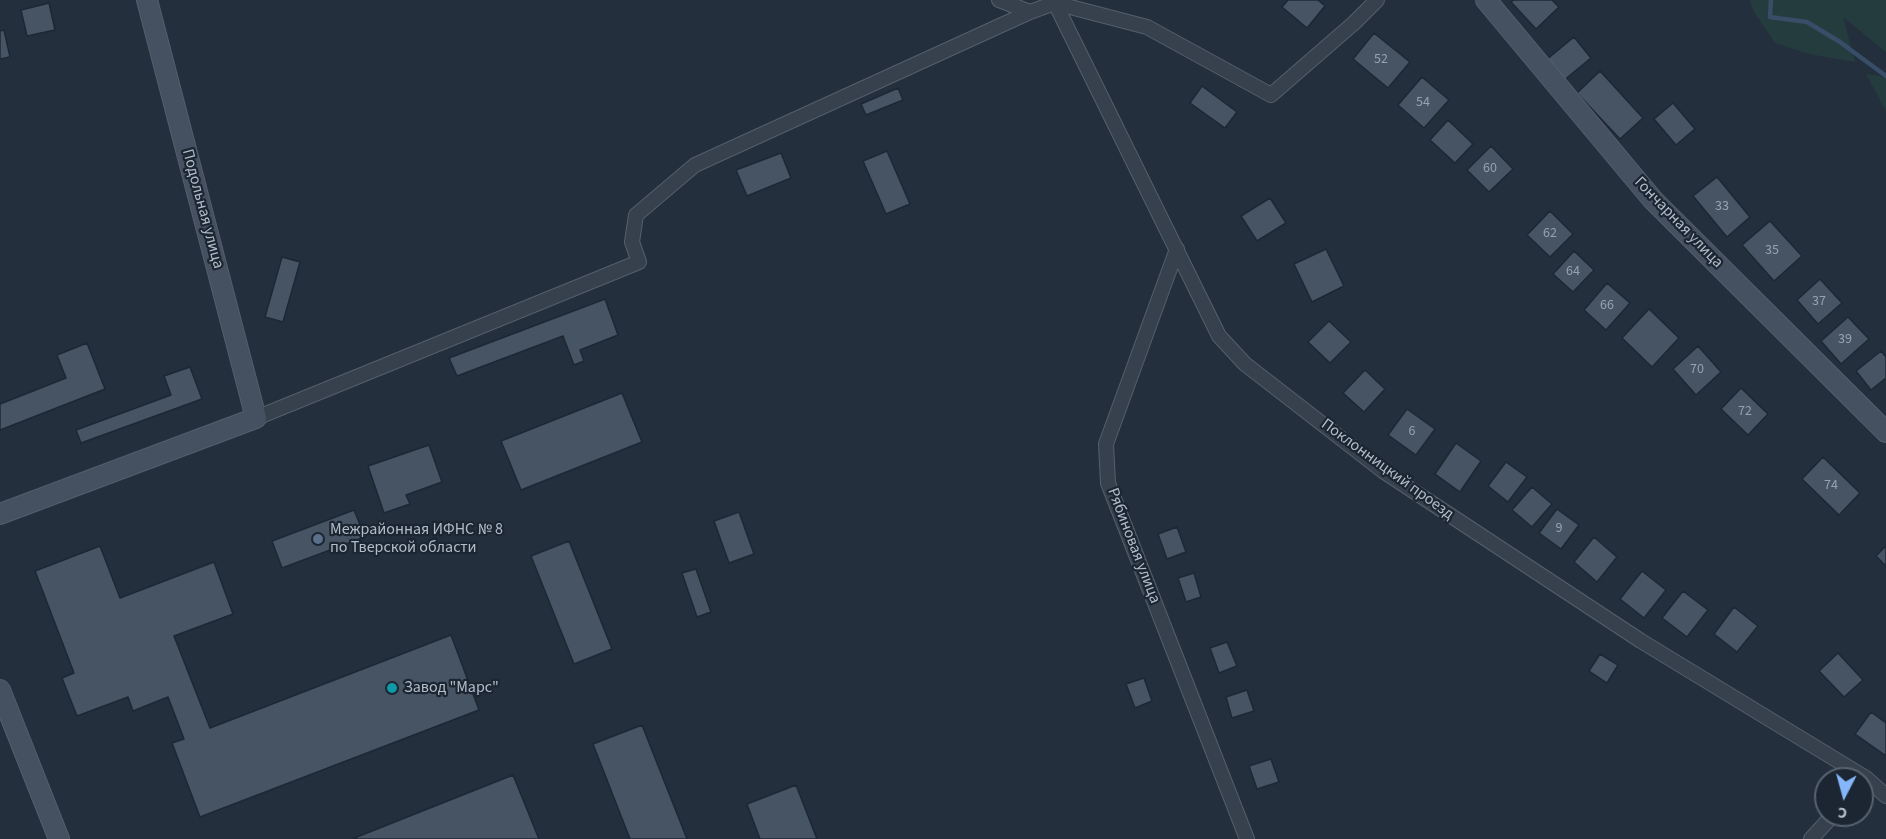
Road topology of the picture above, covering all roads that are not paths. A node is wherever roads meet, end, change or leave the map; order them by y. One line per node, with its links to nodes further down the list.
1 (147, 0): 8 (street, Подольная улица)
2 (999, 0): 6 (street)
3 (1377, 0): 5 (street)
4 (1486, 0): 9 (street, Гончарная улица)
5 (1055, 3): 6 (street); 7 (street, Поклонницкий проезд)
6 (1030, 12): 8 (street)
7 (1177, 249): 12 (street, Поклонницкий проезд); 15 (street, Рябиновая улица)
8 (256, 418): 10 (street)
9 (1886, 432)
10 (0, 514)
11 (0, 690): 14 (street)
12 (1843, 767)
13 (1822, 827): 16 (street)
14 (59, 839)
15 (1247, 839)
16 (1811, 839)

